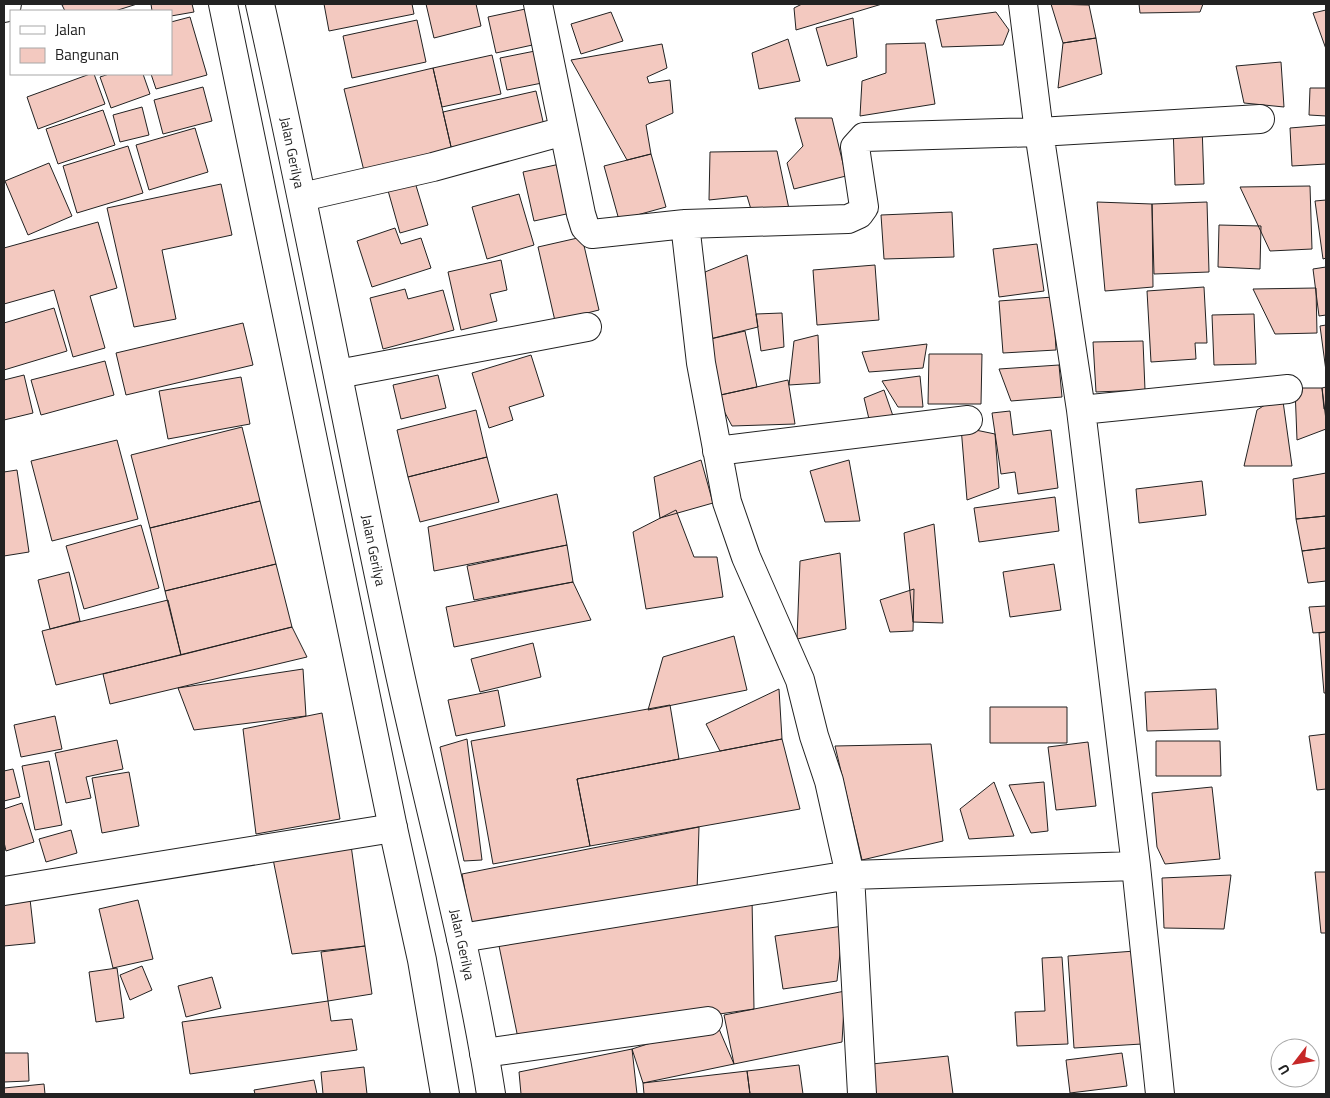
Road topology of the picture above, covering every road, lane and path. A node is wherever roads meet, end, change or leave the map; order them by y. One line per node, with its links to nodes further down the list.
1 (6, 4): 6 (main road)
2 (223, 4): 19 (main road)
3 (260, 4): 10 (main road, Jalan Gerilya)
4 (538, 4): 8 (main road)
5 (1023, 4): 9 (main road)
6 (4, 8)
7 (1260, 118): 9 (main road)
8 (564, 131): 10 (main road); 11 (main road)
9 (1039, 132): 11 (main road); 15 (main road)
10 (302, 197): 13 (main road, Jalan Gerilya)
11 (685, 224): 17 (main road)
12 (587, 327): 13 (main road)
13 (338, 374): 18 (main road, Jalan Gerilya)
14 (1288, 389): 15 (main road)
15 (1081, 410): 21 (main road)
16 (968, 420): 17 (main road)
17 (717, 451): 22 (main road)
18 (396, 657): 19 (main road); 24 (main road, Jalan Gerilya)
19 (359, 667): 20 (main road)
20 (392, 828): 23 (main road); 27 (main road)
21 (1136, 866): 22 (main road); 30 (main road)
22 (850, 875): 24 (main road); 29 (main road)
23 (4, 892)
24 (461, 938): 26 (main road, Jalan Gerilya)
25 (708, 1021): 26 (main road)
26 (484, 1053): 28 (main road, Jalan Gerilya)
27 (445, 1094)
28 (490, 1094)
29 (862, 1094)
30 (1160, 1094)

